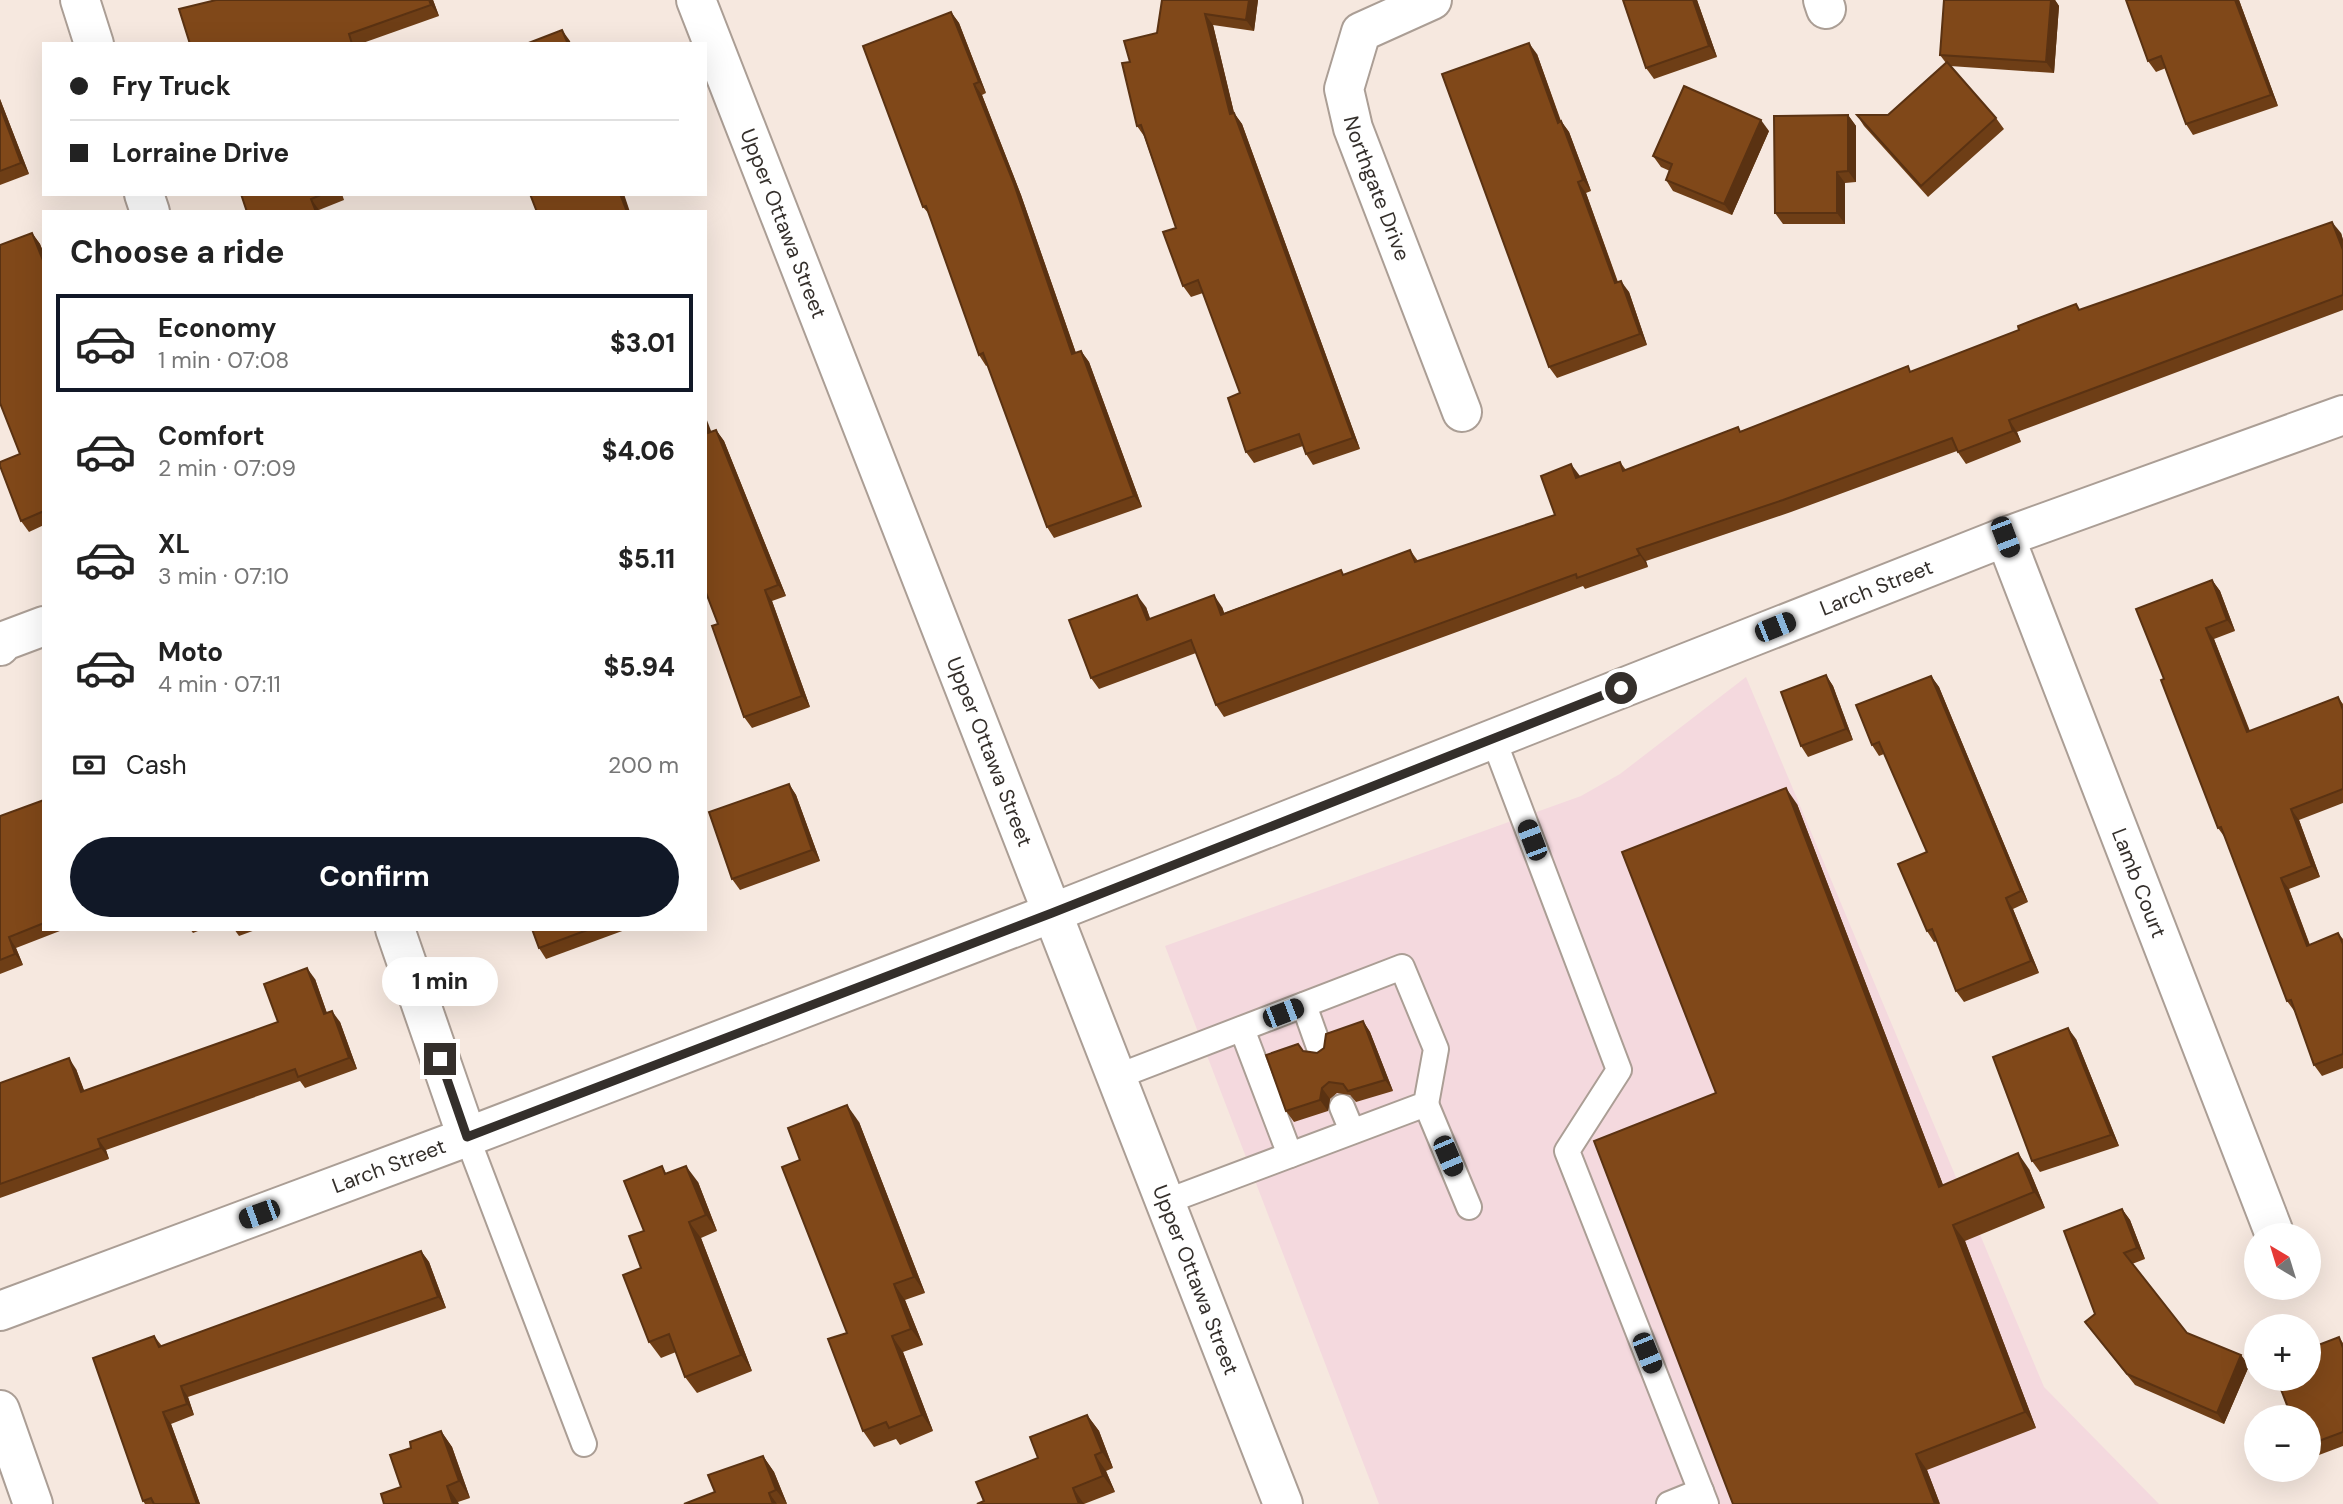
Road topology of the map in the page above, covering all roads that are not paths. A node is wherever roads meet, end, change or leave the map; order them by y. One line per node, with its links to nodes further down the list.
1 (80, 0): 4 (street)
2 (696, 0): 11 (street, Upper Ottawa Street)
3 (1432, 0): 5 (street, Northgate Drive)
4 (93, 42)
5 (1462, 412)
6 (2343, 415): 7 (street, Larch Street)
7 (2005, 537): 10 (street, Larch Street); 24 (street, Lamb Court)
8 (42, 627): 9 (street)
9 (1, 642)
10 (1493, 738): 11 (street, Larch Street); 28 (lane)
11 (1052, 913): 16 (street, Upper Ottawa Street); 20 (street, Larch Street)
12 (396, 931): 20 (street)
13 (1304, 1005): 14 (lane); 15 (lane); 17 (lane)
14 (1242, 1029): 16 (lane); 21 (lane)
15 (1320, 1049)
16 (1116, 1077): 22 (street, Upper Ottawa Street)
17 (1426, 1104): 19 (lane); 23 (lane)
18 (1342, 1107): 19 (lane)
19 (1352, 1131): 21 (lane)
20 (467, 1137): 25 (street, Larch Street); 27 (lane)
21 (1290, 1155): 22 (lane)
22 (1165, 1202): 30 (street, Upper Ottawa Street)
23 (1469, 1208)
24 (2270, 1223)
25 (0, 1311)
26 (0, 1410): 29 (street)
27 (584, 1444)
28 (1704, 1497): 31 (lane)
29 (33, 1504)
30 (1283, 1504)
31 (1669, 1504)

